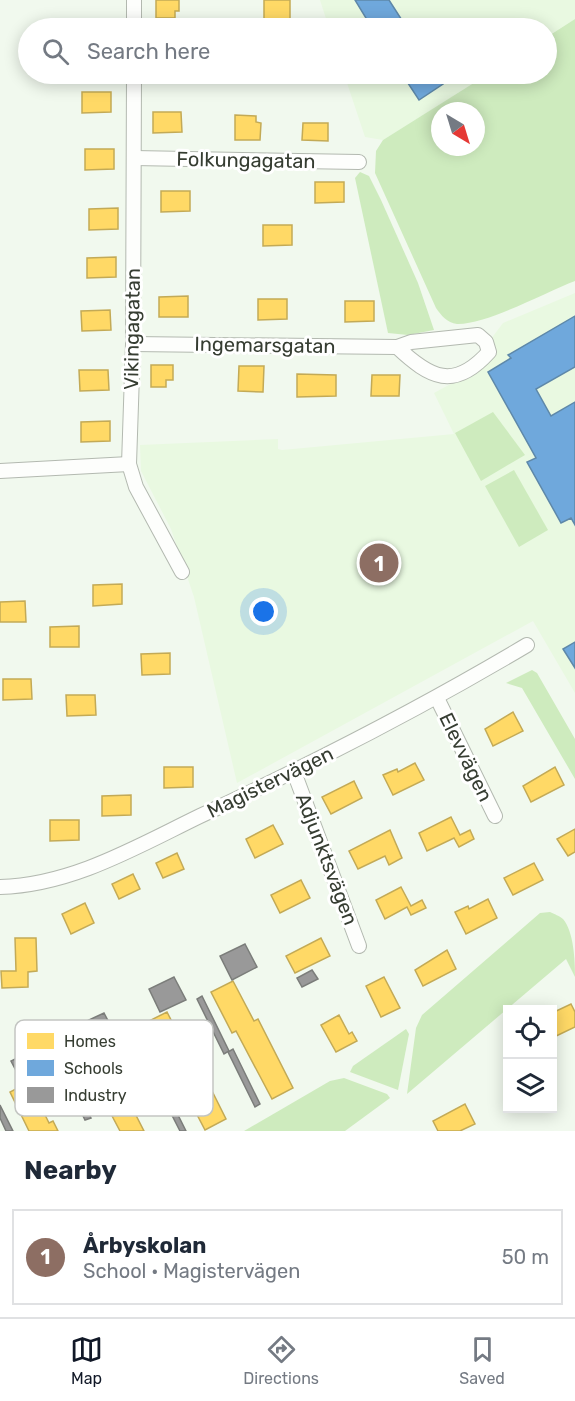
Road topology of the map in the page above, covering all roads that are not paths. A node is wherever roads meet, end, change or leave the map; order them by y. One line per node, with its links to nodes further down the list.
1 (134, 0): 2 (street)
2 (134, 18)
3 (134, 84): 4 (street, Vikingagatan)
4 (134, 158): 5 (street, Folkungagatan); 6 (street, Vikingagatan)
5 (358, 162)
6 (133, 344): 7 (street, Ingemarsgatan); 8 (street, Vikingagatan)
7 (397, 347): 7 (street, Ingemarsgatan)
8 (129, 464): 9 (street); 10 (street, Vikingagatan)
9 (0, 471)
10 (182, 572)
11 (527, 645): 12 (street, Magistervägen)
12 (437, 698): 13 (street, Magistervägen); 14 (street, Elevvägen)
13 (294, 772): 15 (street, Magistervägen); 16 (street, Adjunktsvägen)
14 (495, 816)
15 (0, 887)
16 (359, 946)

